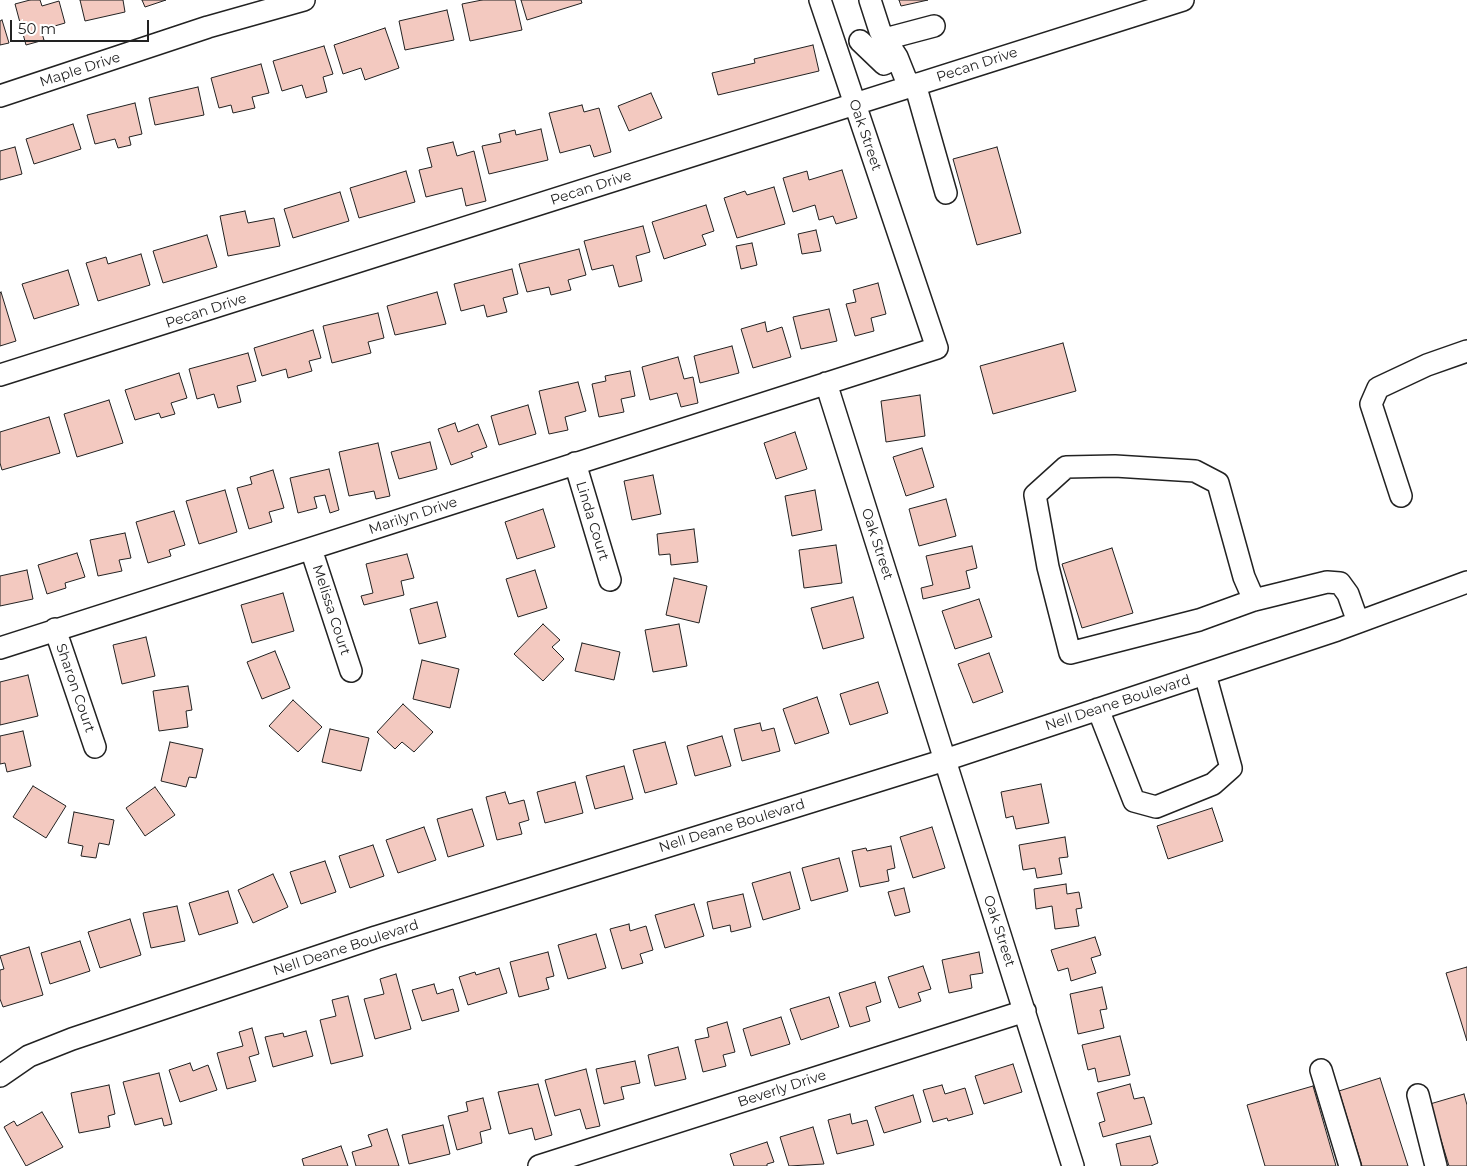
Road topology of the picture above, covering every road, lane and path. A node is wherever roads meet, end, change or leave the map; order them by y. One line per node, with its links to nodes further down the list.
1 (304, 0): 10 (street, Maple Drive)
2 (820, 0): 8 (street, Oak Street)
3 (870, 0): 7 (street)
4 (1183, 0): 9 (street, Pecan Drive)
5 (934, 26): 7 (street)
6 (860, 41): 7 (street); 7 (street); 8 (street)
7 (887, 42): 9 (street)
8 (837, 52): 11 (street, Oak Street)
9 (912, 86): 11 (street, Pecan Drive); 12 (street)
10 (0, 96)
11 (854, 104): 14 (street, Pecan Drive); 15 (street, Oak Street)
12 (946, 193)
13 (1467, 351): 17 (street)
14 (0, 375)
15 (826, 383): 16 (street, Marilyn Drive); 29 (street, Oak Street)
16 (575, 463): 18 (street, Marilyn Drive); 19 (street, Linda Court)
17 (1401, 496)
18 (311, 549): 23 (street, Marilyn Drive); 25 (street, Melissa Court)
19 (610, 580)
20 (1467, 582): 22 (street, Nell Deane Boulevard)
21 (1254, 600): 21 (street); 22 (street)
22 (1358, 622): 26 (street, Nell Deane Boulevard)
23 (55, 629): 24 (street, Marilyn Drive); 28 (street, Sharon Court)
24 (0, 648)
25 (351, 671)
26 (1204, 674): 27 (street, Nell Deane Boulevard); 27 (street)
27 (1098, 709): 29 (street, Nell Deane Boulevard)
28 (95, 747)
29 (945, 760): 30 (street, Oak Street); 32 (street, Nell Deane Boulevard)
30 (1025, 1011): 34 (street, Beverly Drive); 35 (street, Oak Street)
31 (1320, 1070): 36 (street)
32 (0, 1076)
33 (1418, 1095): 37 (street)
34 (539, 1166)
35 (1073, 1166)
36 (1350, 1166)
37 (1436, 1166)

